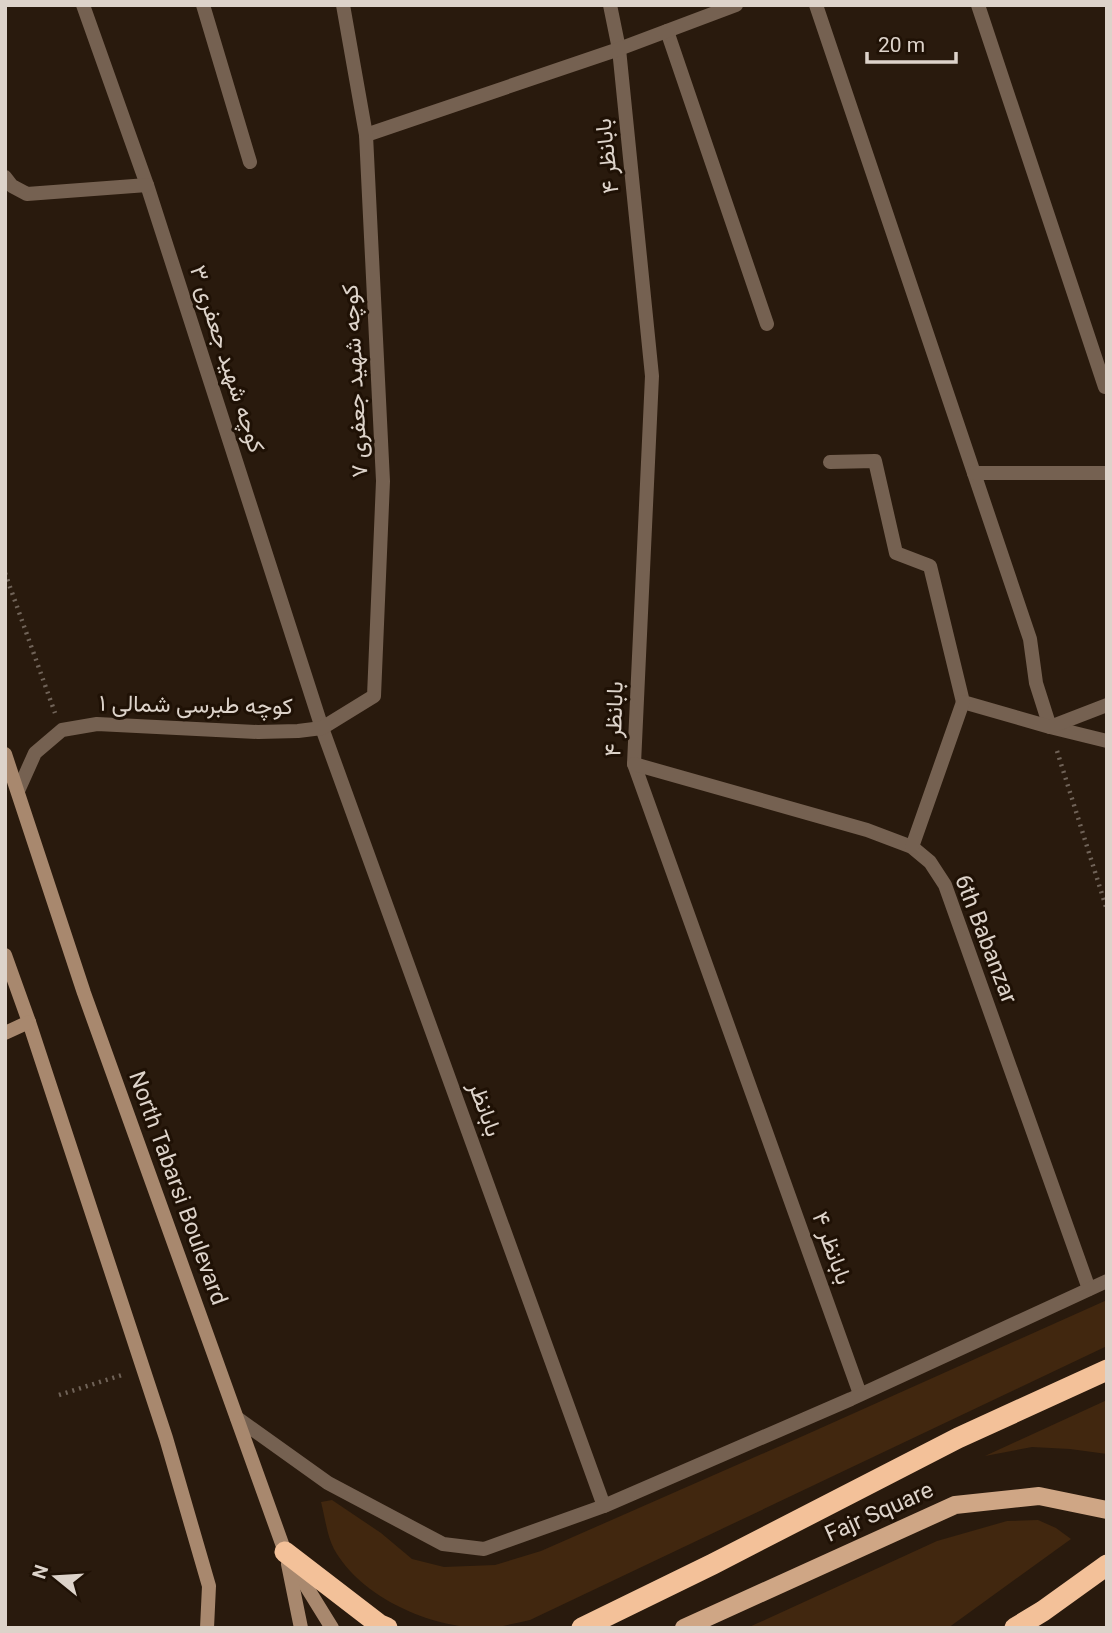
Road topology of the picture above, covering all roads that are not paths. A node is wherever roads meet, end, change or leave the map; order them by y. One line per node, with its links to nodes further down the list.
1 (83, 5): 13 (street, کوچه شهید جعفری ۳)
2 (204, 5): 11 (street)
3 (343, 5): 10 (street, کوچه شهید جعفری ۷)
4 (610, 5): 9 (street, بابانظر ۴)
5 (736, 5): 8 (street)
6 (816, 5): 17 (street)
7 (978, 5): 15 (street)
8 (667, 31): 9 (street); 14 (street)
9 (619, 49): 10 (street); 25 (street, بابانظر ۴)
10 (366, 135): 21 (street, کوچه شهید جعفری ۷)
11 (250, 162)
12 (5, 177): 13 (street)
13 (147, 185): 21 (street, کوچه شهید جعفری ۳)
14 (767, 324)
15 (1104, 387)
16 (830, 462): 19 (street)
17 (974, 473): 18 (street); 22 (street)
18 (1107, 473)
19 (963, 702): 22 (street); 27 (street)
20 (1107, 705): 22 (street)
21 (323, 727): 26 (street, کوچه طبرسی شمالی ۱); 36 (street, بابانظر)
22 (1049, 727): 23 (street)
23 (1107, 741)
24 (5, 754): 26 (main road, North Tabarsi Boulevard)
25 (634, 764): 27 (street, 6th Babanzar); 34 (street, بابانظر ۴)
26 (18, 791): 35 (main road, North Tabarsi Boulevard)
27 (912, 847): 32 (street, 6th Babanzar)
28 (5, 955): 29 (main road)
29 (29, 1022): 30 (main road); 41 (main road)
30 (5, 1033)
31 (1107, 1281): 32 (street)
32 (1089, 1289): 34 (street)
33 (1107, 1370): 45 (highway)
34 (860, 1394): 36 (street)
35 (237, 1418): 36 (street); 38 (main road, North Tabarsi Boulevard)
36 (604, 1506)
37 (1107, 1510): 46 (main road, Fajr Square)
38 (285, 1552): 42 (main road); 43 (main road, North Tabarsi Boulevard); 44 (highway)
39 (1107, 1565): 40 (highway)
40 (1043, 1611): 47 (highway); 48 (highway)
41 (207, 1628)
42 (301, 1628)
43 (332, 1628)
44 (387, 1628)
45 (582, 1628)
46 (684, 1628)
47 (1015, 1628)
48 (1021, 1628)

